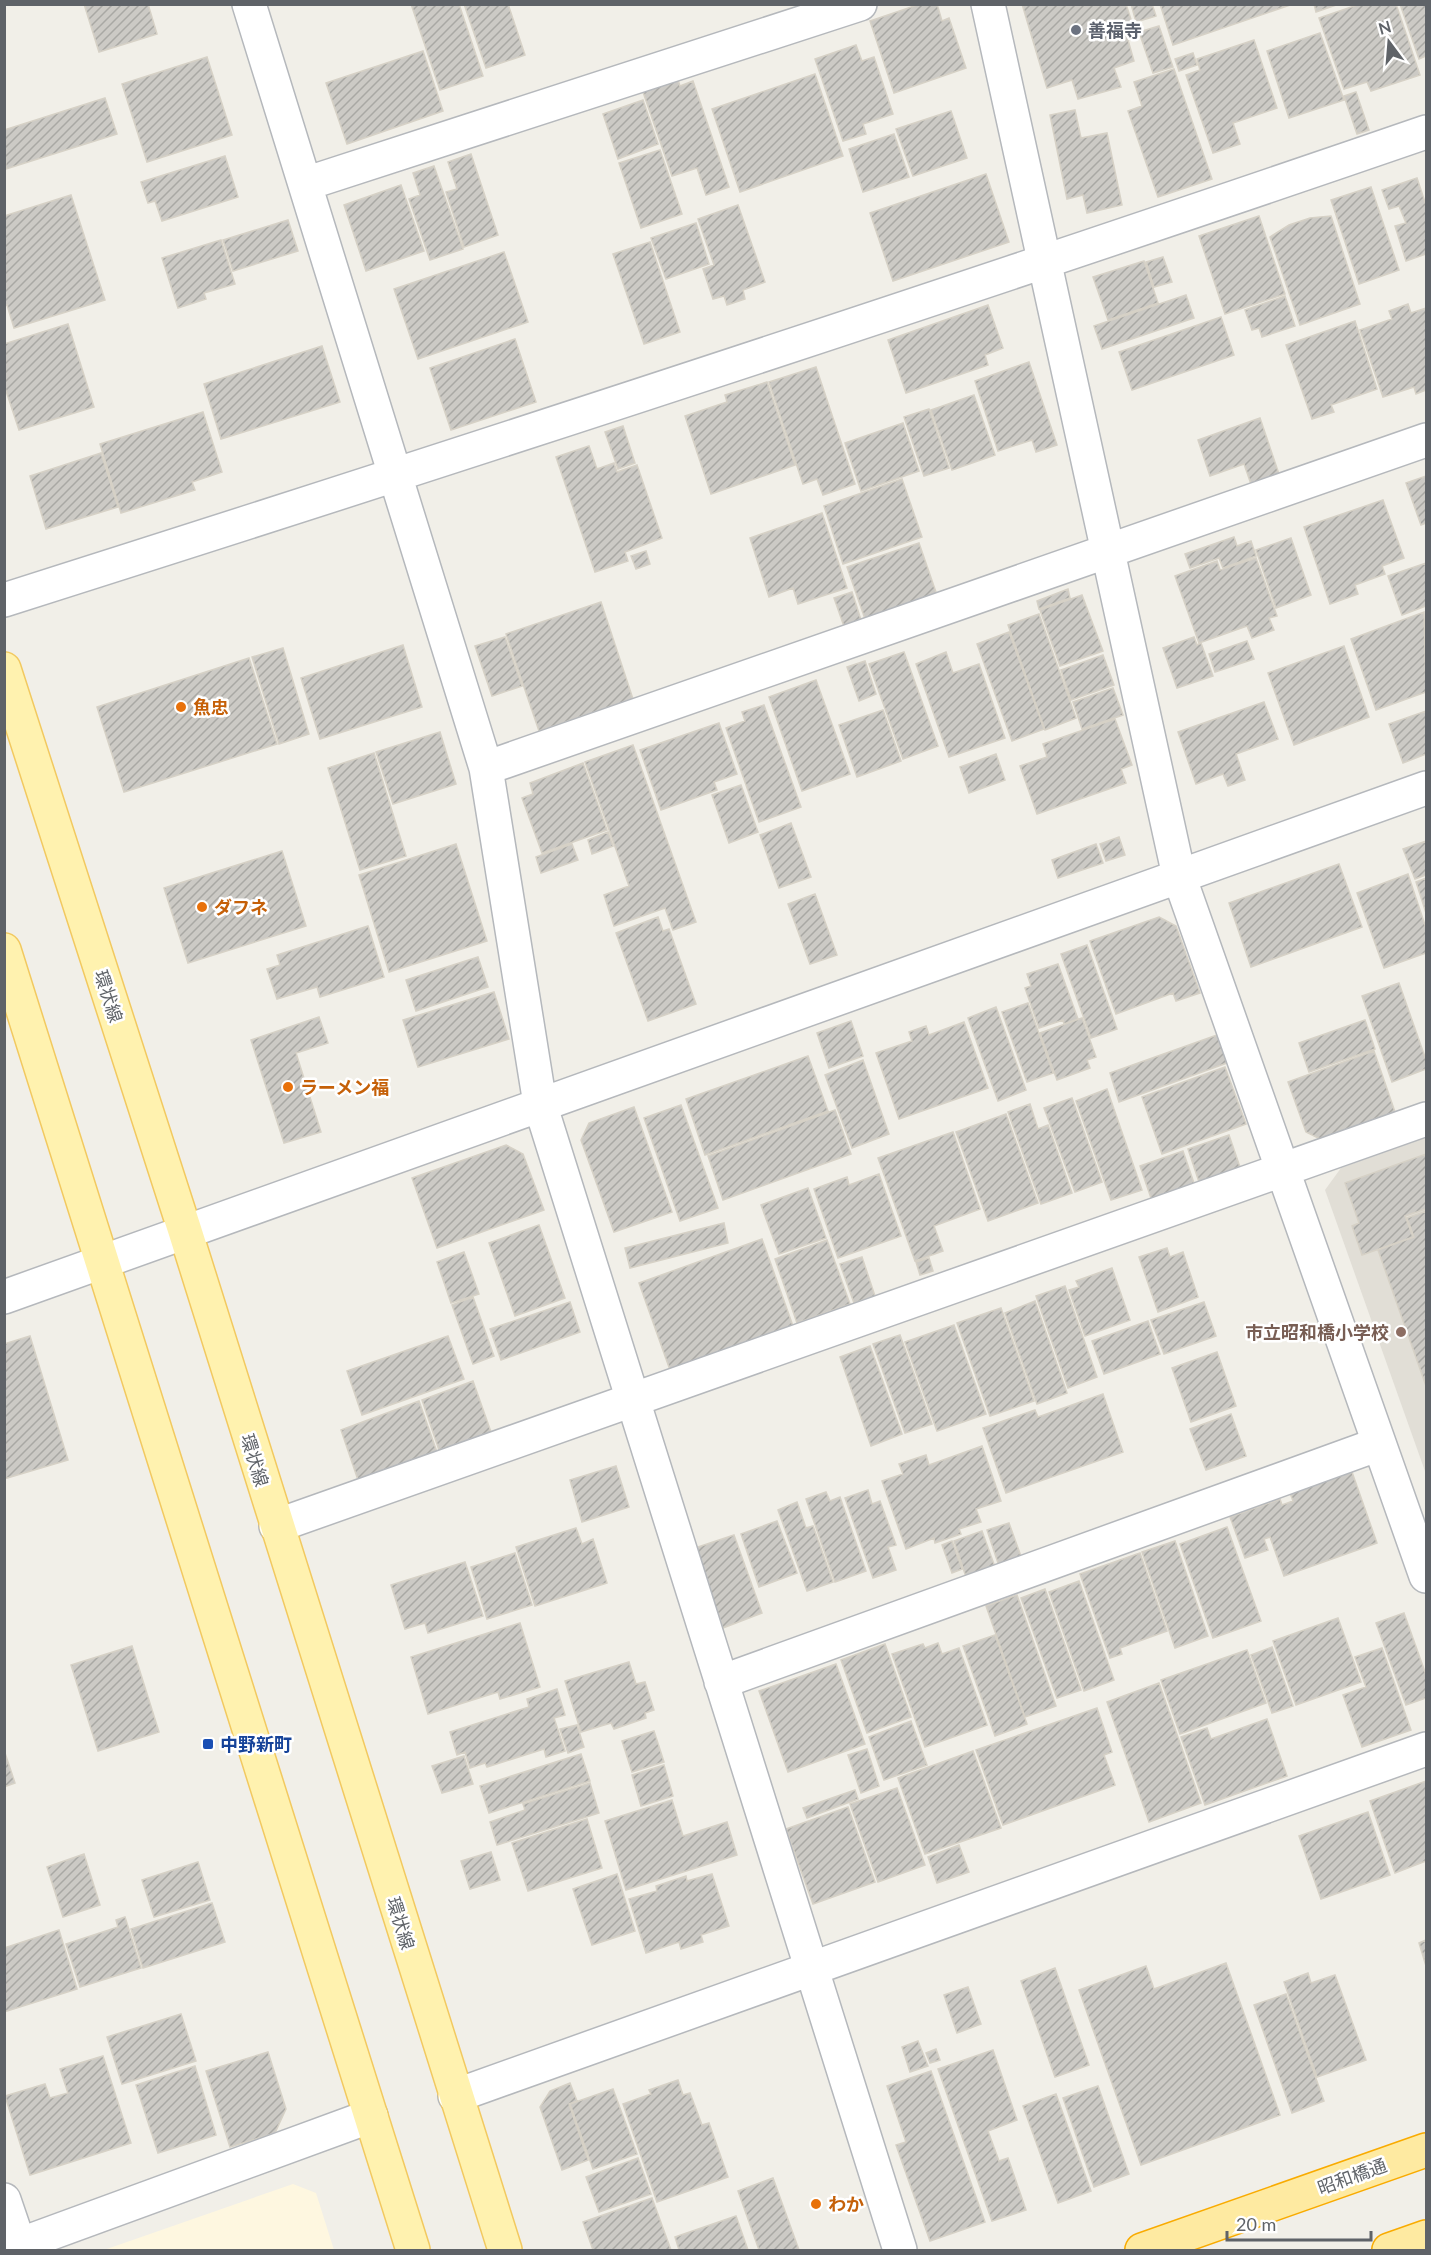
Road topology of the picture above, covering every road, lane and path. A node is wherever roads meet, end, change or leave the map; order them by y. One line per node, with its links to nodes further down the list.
1 (249, 4): 5 (street)
2 (860, 4): 5 (street)
3 (988, 4): 6 (street)
4 (1426, 132): 6 (street)
5 (305, 184): 8 (street)
6 (1045, 263): 8 (street); 9 (street)
7 (1426, 440): 9 (street)
8 (396, 476): 10 (street); 12 (street)
9 (1108, 551): 12 (street); 14 (street)
10 (4, 600)
11 (4, 669): 19 (main road, 環状線)
12 (486, 768): 16 (street)
13 (1426, 788): 14 (street)
14 (1179, 876): 16 (street); 18 (street)
15 (4, 950): 20 (main road)
16 (540, 1104): 19 (street); 22 (street)
17 (1426, 1119): 18 (street)
18 (1282, 1171): 22 (street); 23 (street)
19 (184, 1231): 20 (street); 24 (main road, 環状線)
20 (103, 1262): 21 (street); 30 (main road)
21 (4, 1297)
22 (633, 1401): 24 (street); 26 (street)
23 (1378, 1444): 25 (street); 26 (street)
24 (276, 1526): 29 (main road, 環状線)
25 (1426, 1576)
26 (721, 1682): 28 (street)
27 (1426, 1749): 28 (street)
28 (812, 1968): 29 (street); 37 (street)
29 (455, 2096): 36 (main road, 環状線)
30 (371, 2116): 34 (street); 35 (main road)
31 (1426, 2150): 38 (highway, 昭和橋通)
32 (4, 2200): 34 (street)
33 (1426, 2240): 39 (highway)
34 (15, 2249)
35 (413, 2250)
36 (505, 2250)
37 (900, 2250)
38 (1142, 2250)
39 (1389, 2250)

